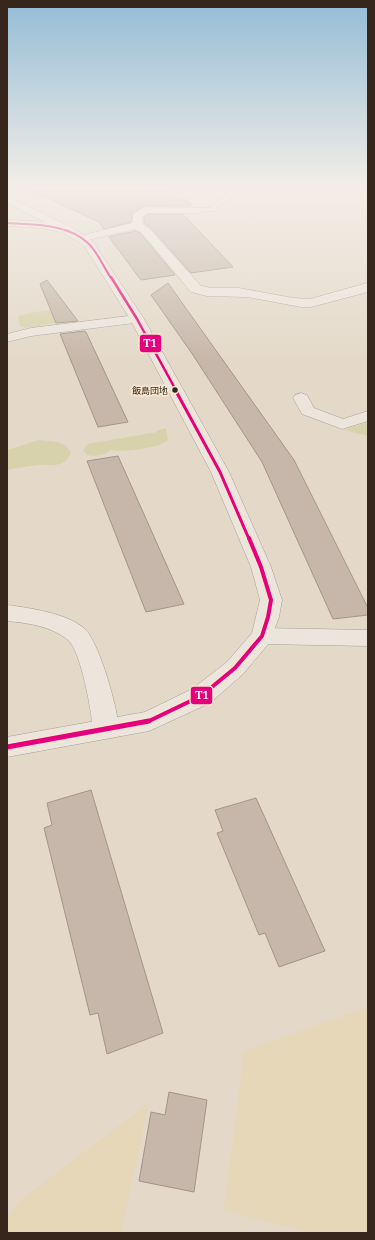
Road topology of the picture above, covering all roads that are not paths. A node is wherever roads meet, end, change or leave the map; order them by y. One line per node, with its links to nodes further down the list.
1 (83, 244): 4 (street)
2 (157, 244): 3 (street)
3 (368, 288)
4 (137, 319): 5 (street); 9 (street)
5 (7, 338)
6 (302, 398): 7 (street)
7 (368, 416)
8 (7, 613): 11 (street)
9 (262, 636): 10 (street); 11 (street)
10 (368, 638)
11 (106, 728): 12 (street)
12 (7, 747)

